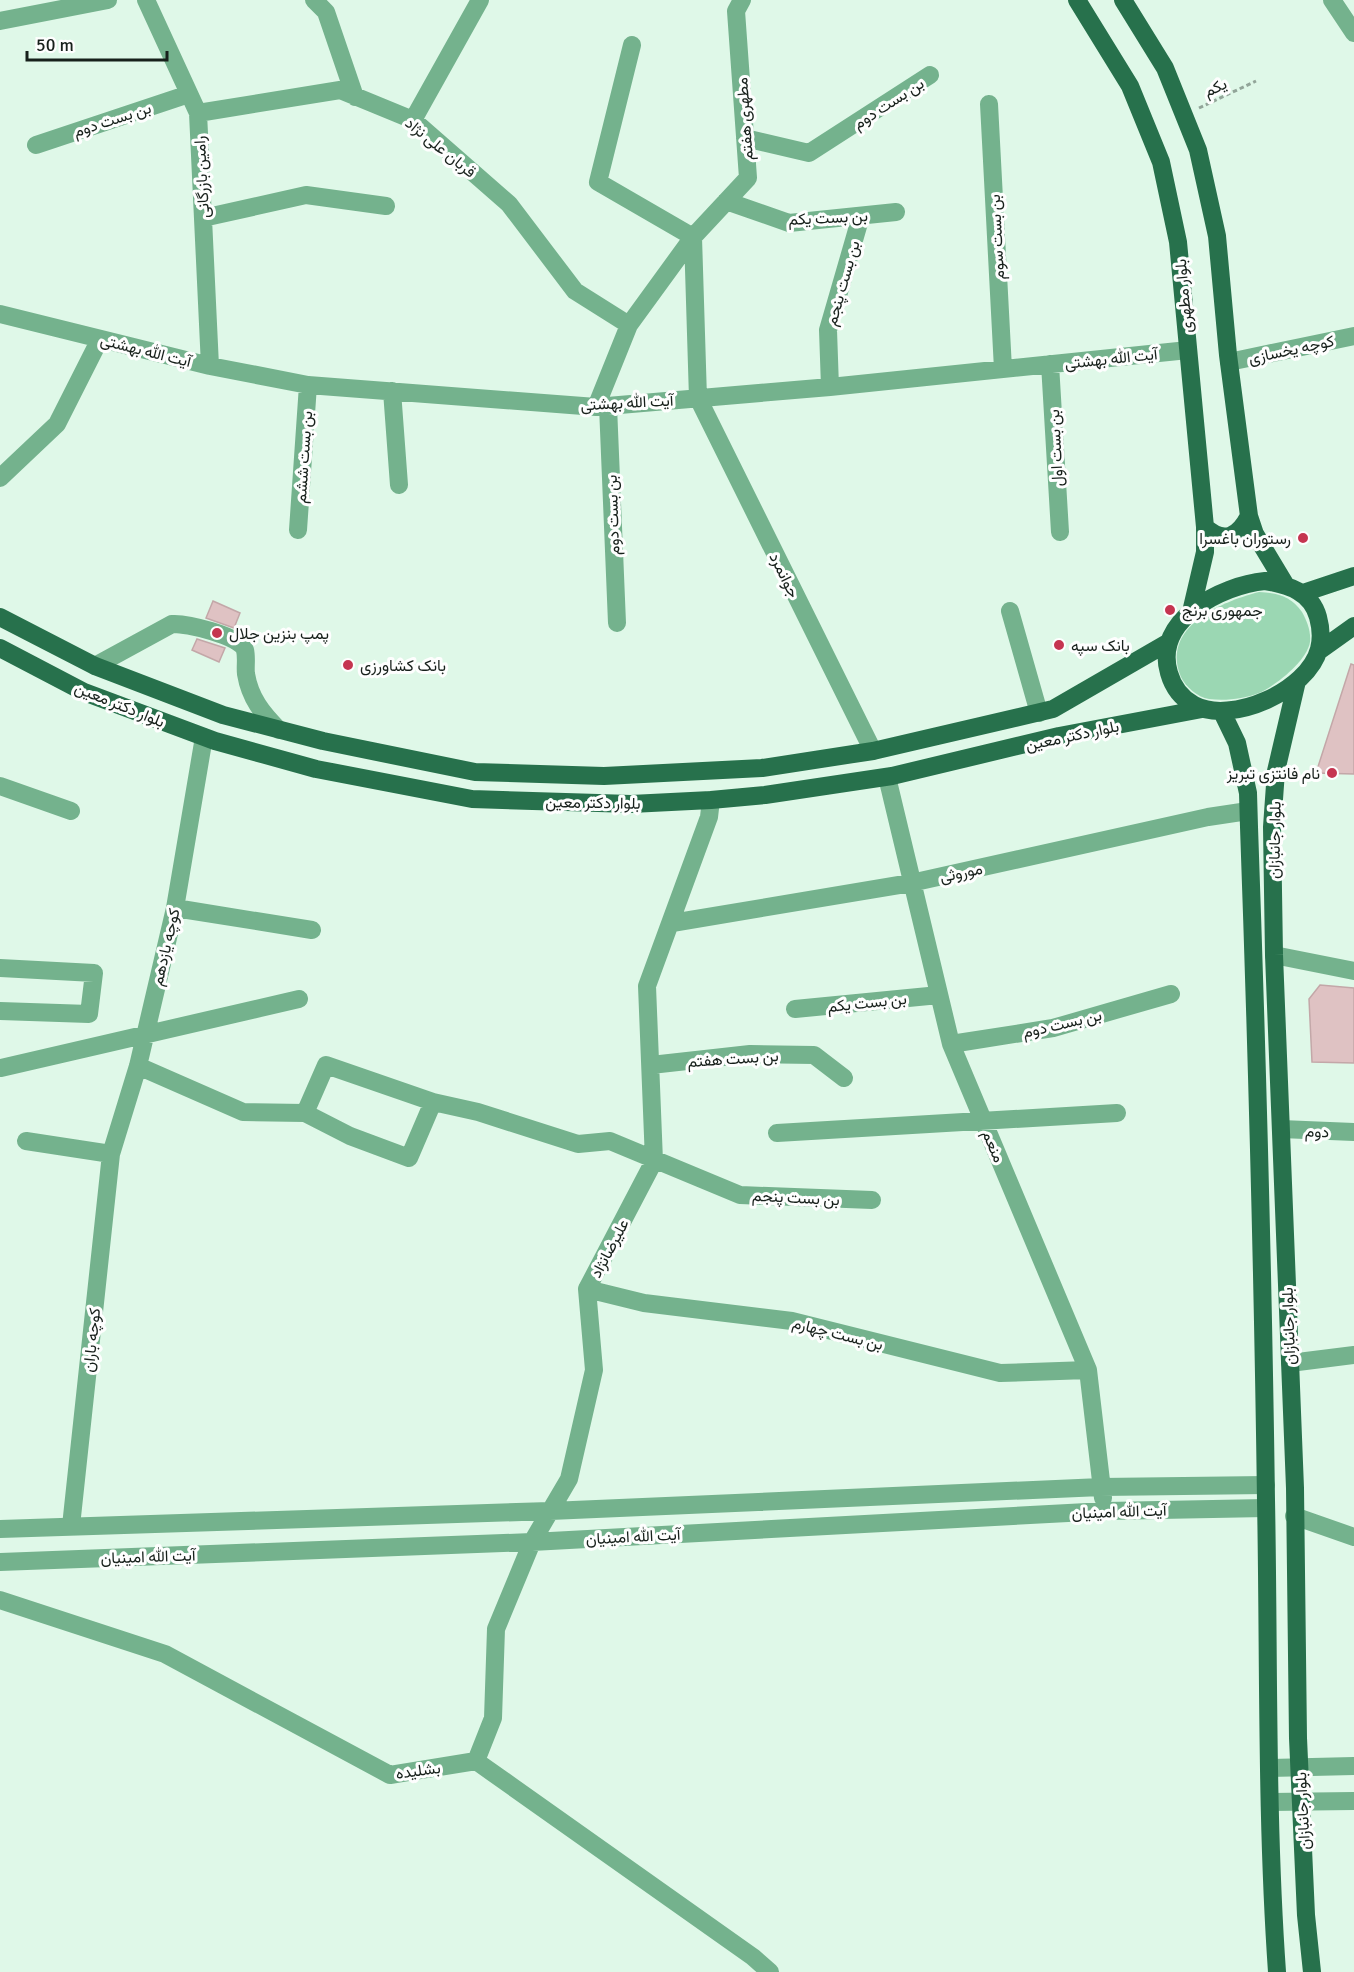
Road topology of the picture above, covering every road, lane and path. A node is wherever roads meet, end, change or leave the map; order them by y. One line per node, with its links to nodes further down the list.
1 (108, 0): 9 (street)
2 (146, 0): 14 (street, رامین بازرگانی)
3 (314, 0): 15 (street)
4 (480, 0): 19 (street)
5 (742, 0): 20 (street, مطهری هفتم)
6 (1077, 0): 32 (main road, بلوار مطهری)
7 (1123, 0): 18 (main road)
8 (1332, 0): 10 (street)
9 (0, 21)
10 (1354, 33)
11 (632, 45): 27 (street)
12 (930, 75): 20 (street, بن بست دوم)
13 (1256, 81): 18 (path, یکم)
14 (189, 94): 17 (street, رامین بازرگانی); 21 (street, بن بست دوم)
15 (355, 97): 17 (street, قربان علی نژاد); 19 (street, قربان علی نژاد)
16 (989, 104): 36 (street, بن بست سوم)
17 (198, 113): 26 (street, رامین بازرگانی)
18 (1184, 115): 33 (main road)
19 (413, 120): 29 (street, قربان علی نژاد)
20 (745, 138): 22 (street, مطهری هفتم)
21 (36, 145)
22 (726, 201): 25 (street, بن بست یکم); 27 (street, مطهری هفتم)
23 (386, 206): 26 (street)
24 (896, 212): 25 (street, بن بست یکم)
25 (861, 216): 38 (street, بن بست پنجم)
26 (203, 218): 35 (street, رامین بازرگانی)
27 (693, 237): 29 (street, مطهری هفتم); 40 (street)
28 (0, 314): 31 (street, آیت الله بهشتی)
29 (629, 325): 41 (street, مطهری هفتم)
30 (1354, 336): 33 (street, کوچه یخسازی)
31 (100, 339): 35 (street, آیت الله بهشتی); 42 (street)
32 (1188, 350): 34 (street, آیت الله بهشتی); 45 (main road, بلوار مطهری)
33 (1229, 362): 44 (main road)
34 (1050, 364): 36 (street, آیت الله بهشتی); 47 (street, بن بست اول)
35 (210, 366): 37 (street, آیت الله بهشتی)
36 (1003, 369): 38 (street, آیت الله بهشتی)
37 (308, 385): 39 (street, آیت الله بهشتی); 46 (street, بن بست ششم)
38 (830, 387): 40 (street, آیت الله بهشتی)
39 (392, 392): 41 (street, آیت الله بهشتی); 43 (street)
40 (698, 398): 41 (street, آیت الله بهشتی); 66 (street, جوانمرد)
41 (602, 406): 54 (street, بن بست دوم)
42 (0, 478)
43 (399, 485)
44 (1249, 516): 45 (main road); 49 (main road)
45 (1205, 527): 52 (main road, بلوار مطهری)
46 (298, 530)
47 (1060, 532)
48 (1354, 576): 50 (main road)
49 (1285, 584): 50 (main road); 52 (main road)
50 (1303, 593): 58 (main road)
51 (1010, 611): 62 (street)
52 (1191, 612): 56 (main road)
53 (0, 617): 59 (main road, بلوار دکتر معین)
54 (617, 623)
55 (1354, 626): 58 (main road)
56 (1169, 642): 61 (main road); 62 (main road, بلوار دکتر معین)
57 (0, 648): 65 (main road, بلوار دکتر معین)
58 (1319, 651): 60 (main road)
59 (95, 666): 64 (main road, بلوار دکتر معین); 64 (street)
60 (1297, 681): 63 (main road); 77 (main road, بلوار جانبازان)
61 (1202, 709): 63 (main road); 67 (main road, بلوار دکتر معین)
62 (1039, 712): 66 (main road, بلوار دکتر معین)
63 (1222, 712): 71 (main road, بلوار جانبازان)
64 (279, 730): 66 (main road, بلوار دکتر معین)
65 (204, 737): 69 (main road, بلوار دکتر معین); 73 (street, کوچه یازدهم)
66 (873, 751)
67 (887, 777): 69 (main road, بلوار دکتر معین); 72 (street, منعم)
68 (0, 786): 70 (street)
69 (711, 800): 74 (street, علیرضانژاد)
70 (71, 811)
71 (1248, 811): 72 (street, موروثی); 76 (main road, بلوار جانبازان)
72 (911, 882): 74 (street, موروثی); 81 (street, منعم)
73 (175, 908): 75 (street); 85 (street, کوچه یازدهم)
74 (672, 923): 87 (street, علیرضانژاد)
75 (312, 930)
76 (1254, 953): 77 (main road); 106 (main road, بلوار جانبازان)
77 (1274, 955): 79 (street); 95 (main road, بلوار جانبازان)
78 (0, 968): 84 (street)
79 (1354, 971)
80 (1171, 994): 86 (street, بن بست دوم)
81 (939, 995): 83 (street, بن بست یکم); 86 (street, منعم)
82 (299, 999): 85 (street)
83 (795, 1009)
84 (0, 1011)
85 (145, 1035): 88 (street, کوچه یازدهم); 89 (street)
86 (951, 1044): 94 (street, منعم)
87 (651, 1065): 90 (street, بن بست هفتم); 100 (street, علیرضانژاد)
88 (138, 1066): 92 (street); 99 (street, کوچه یازدهم)
89 (1, 1068)
90 (844, 1078)
91 (433, 1102): 92 (street, بن بست پنجم); 92 (street); 100 (street, بن بست پنجم)
92 (305, 1113)
93 (1117, 1113): 94 (street)
94 (984, 1122): 97 (street); 105 (street, منعم)
95 (1281, 1129): 96 (street, دوم); 104 (main road, بلوار جانبازان)
96 (1354, 1132)
97 (777, 1133)
98 (26, 1141): 99 (street)
99 (111, 1154): 112 (street, کوچه باران)
100 (654, 1161): 101 (street, بن بست پنجم); 102 (street, علیرضانژاد)
101 (872, 1200)
102 (587, 1288): 105 (street, بن بست چهارم); 109 (street, علیرضانژاد)
103 (1354, 1355): 104 (street)
104 (1290, 1363): 111 (main road, بلوار جانبازان)
105 (1088, 1370): 107 (street, منعم)
106 (1266, 1485): 107 (street, آیت الله امینیان); 108 (main road, بلوار جانبازان)
107 (1101, 1487): 109 (street, آیت الله امینیان); 110 (street, منعم)
108 (1266, 1508): 110 (street, آیت الله امینیان); 121 (main road, بلوار جانبازان)
109 (550, 1511): 112 (street, آیت الله امینیان); 115 (street, علیرضانژاد)
110 (1106, 1511): 115 (street, آیت الله امینیان)
111 (1294, 1516): 114 (street); 120 (main road, بلوار جانبازان)
112 (70, 1527): 113 (street, آیت الله امینیان)
113 (0, 1529)
114 (1354, 1537)
115 (532, 1542): 116 (street, آیت الله امینیان); 118 (street, علیرضانژاد)
116 (0, 1562)
117 (0, 1600): 118 (street, بشلیده)
118 (476, 1761): 125 (street)
119 (1354, 1766): 120 (street)
120 (1300, 1767): 121 (street); 124 (main road, بلوار جانبازان)
121 (1269, 1768): 123 (main road, بلوار جانبازان)
122 (1354, 1801): 124 (street)
123 (1270, 1802): 124 (street); 126 (main road, بلوار جانبازان)
124 (1302, 1802): 127 (main road, بلوار جانبازان)
125 (770, 1972)
126 (1277, 1972)
127 (1312, 1972)

